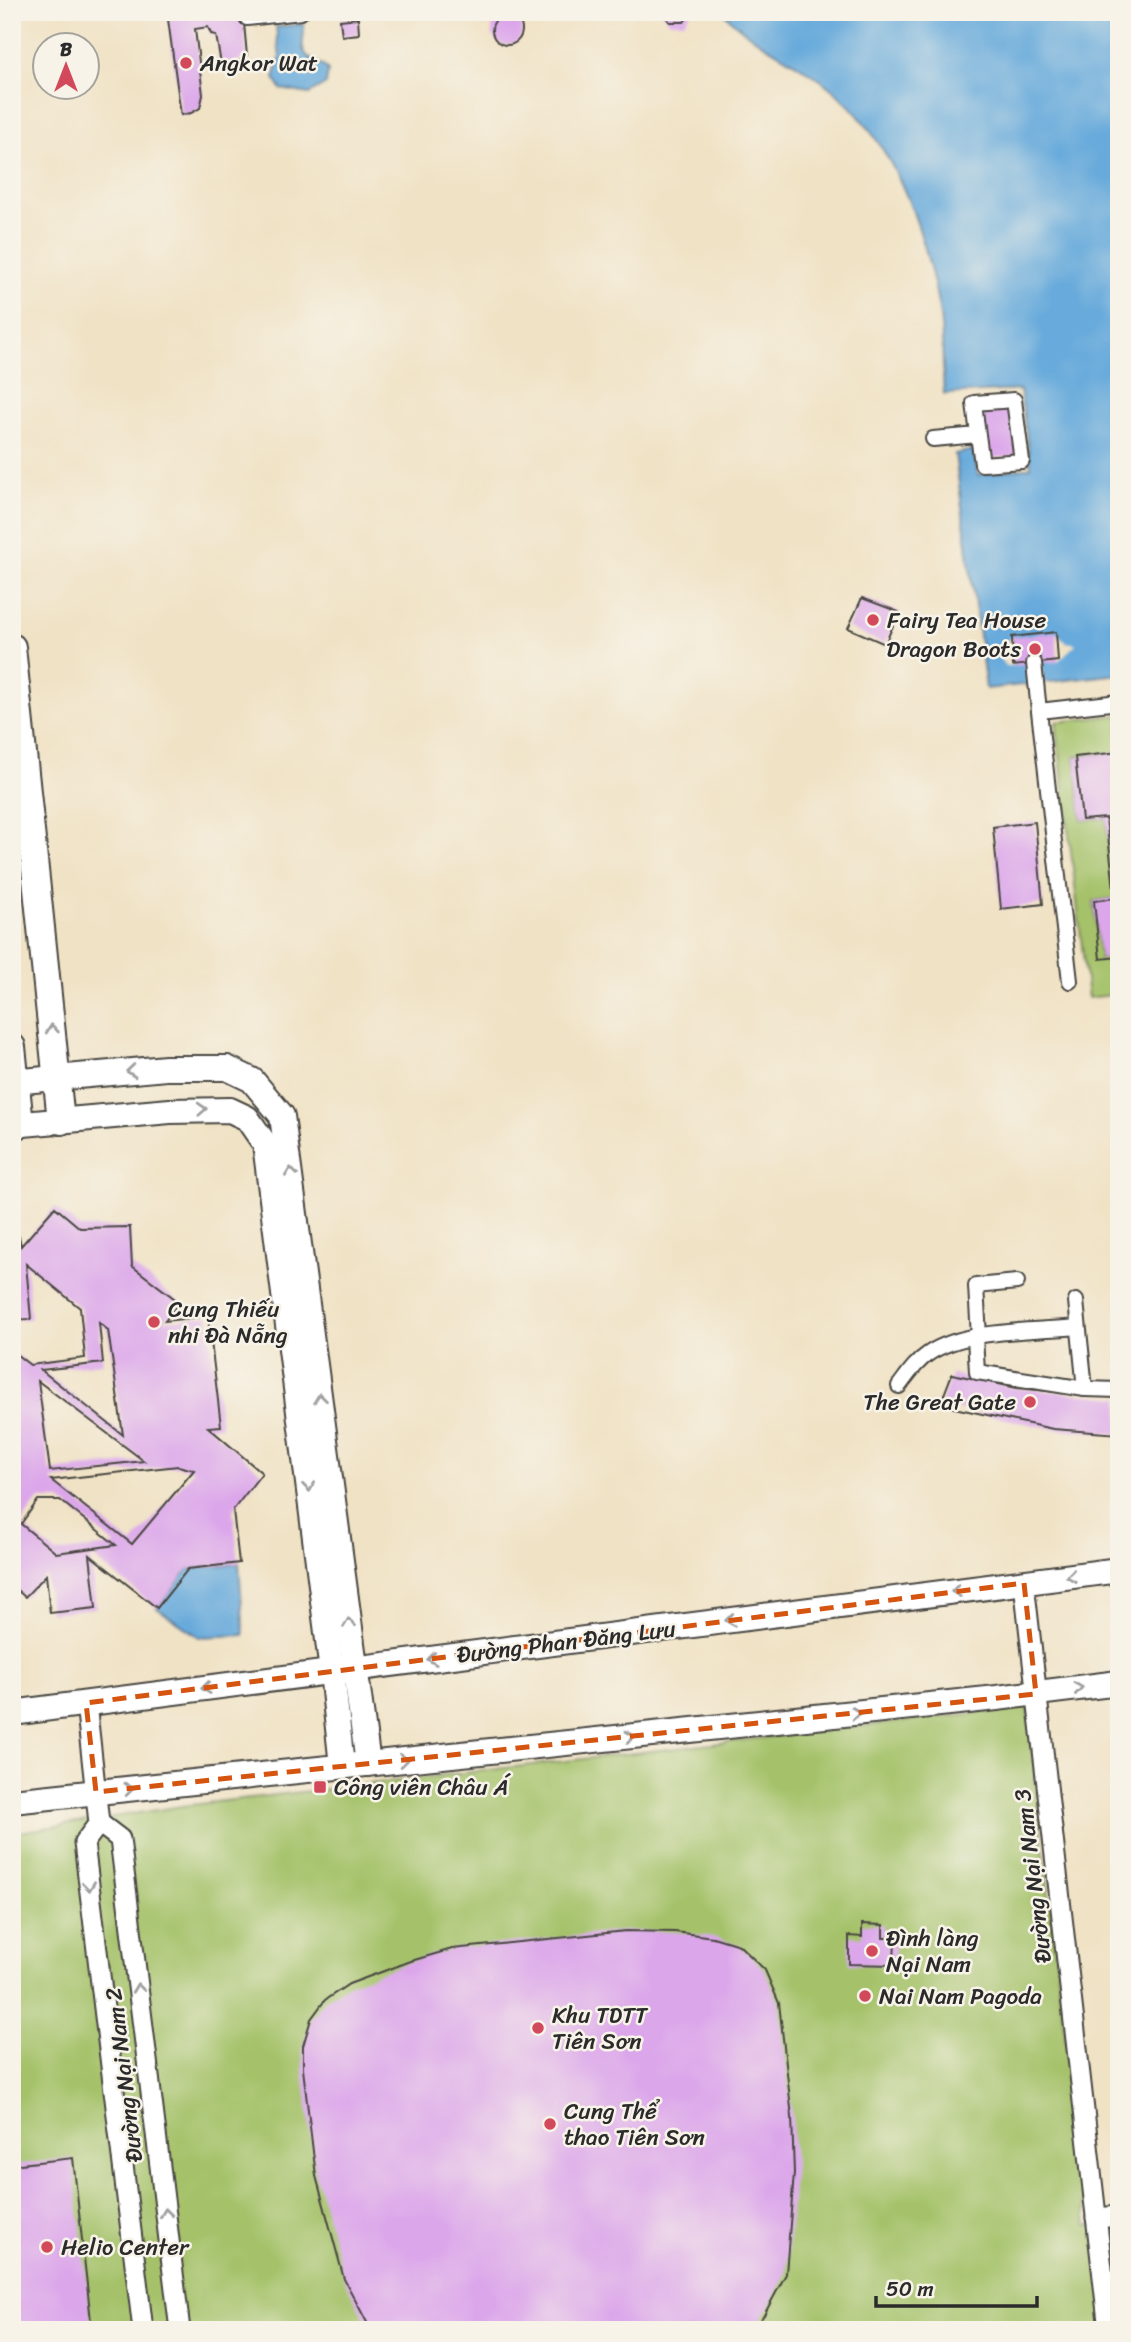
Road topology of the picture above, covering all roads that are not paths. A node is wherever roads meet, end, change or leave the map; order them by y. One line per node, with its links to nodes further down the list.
1 (301, 12): 2 (street)
2 (247, 18)
3 (978, 435): 3 (street); 4 (street)
4 (933, 439)
5 (12, 647): 9 (main road)
6 (1034, 663): 8 (street)
7 (1119, 702): 8 (street)
8 (1039, 711): 10 (street)
9 (22, 824): 12 (main road, one-way to 9)
10 (1070, 981)
11 (12, 1047): 13 (main road)
12 (57, 1078): 13 (street); 14 (main road); 25 (street, one-way to 12)
13 (14, 1082): 15 (main road)
14 (61, 1121): 15 (street); 25 (street, one-way to 25)
15 (16, 1125)
16 (1017, 1282): 19 (street)
17 (1076, 1301): 18 (street)
18 (1078, 1327): 19 (street); 21 (street)
19 (977, 1337): 20 (street); 21 (street)
20 (899, 1386)
21 (1085, 1389): 22 (street)
22 (1119, 1390)
23 (1119, 1570): 24 (street, Đường Phan Đăng Lưu, one-way to 24)
24 (1024, 1583): 25 (street, Đường Phan Đăng Lưu, one-way to 25); 27 (street, Đường Nại Nam 3)
25 (344, 1670): 28 (street, Đường Phan Đăng Lưu, one-way to 28); 30 (street); 31 (street)
26 (1119, 1683): 27 (street, one-way to 26)
27 (1036, 1694): 30 (street, one-way to 27); 36 (street, Đường Nại Nam 3)
28 (86, 1703): 29 (street, Đường Phan Đăng Lưu); 32 (street)
29 (12, 1713)
30 (368, 1764): 31 (street)
31 (342, 1766): 32 (street, one-way to 31)
32 (96, 1792): 33 (street); 34 (street)
33 (12, 1801)
34 (99, 1823): 37 (street, Đường Nại Nam 2, one-way to 37); 38 (street, Đường Nại Nam 2, one-way to 34)
35 (1119, 2216): 36 (street)
36 (1096, 2218): 39 (street, Đường Nại Nam 3)
37 (143, 2330)
38 (180, 2330)
39 (1109, 2330)

